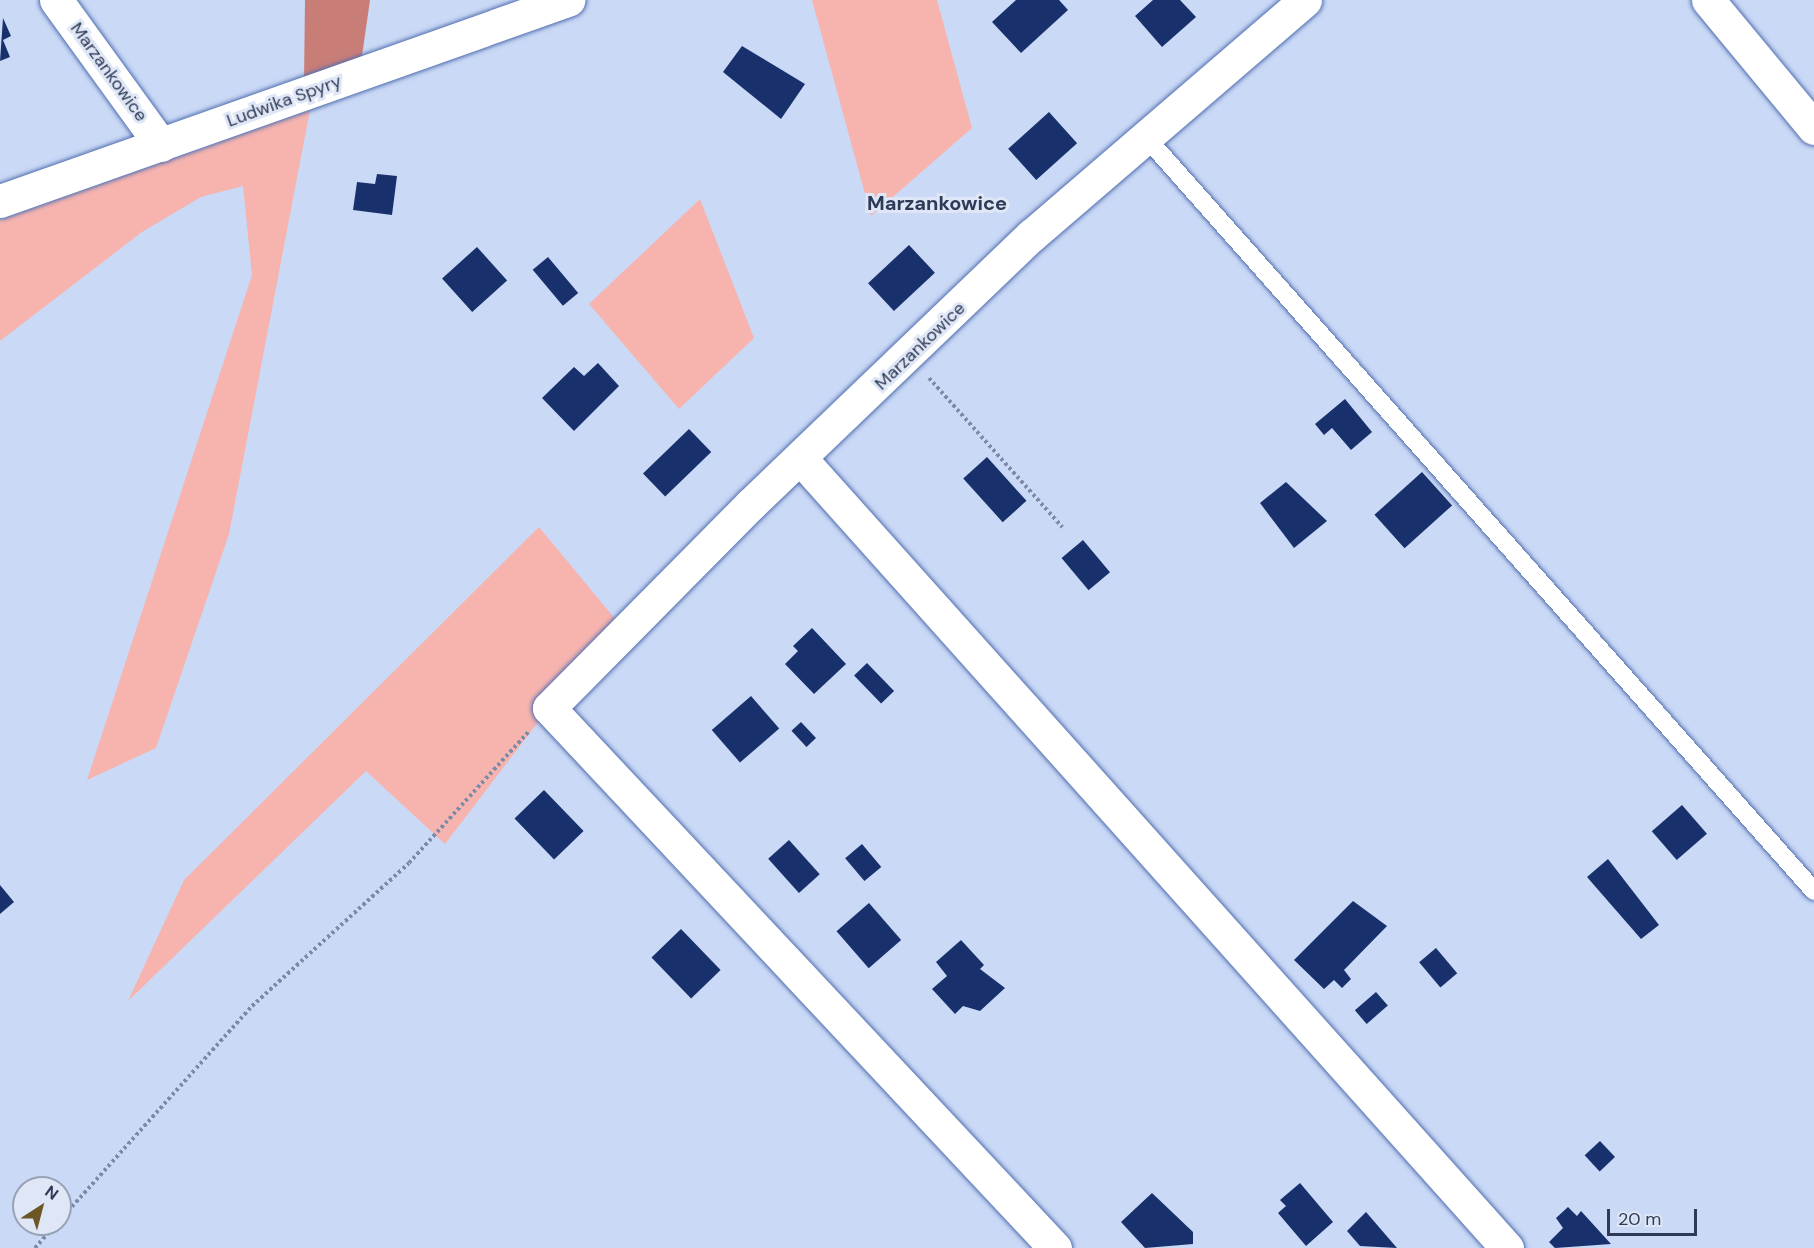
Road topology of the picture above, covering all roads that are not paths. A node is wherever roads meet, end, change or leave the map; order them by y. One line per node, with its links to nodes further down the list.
1 (56, 0): 7 (street, Marzankowice)
2 (568, 0): 7 (street, Ludwika Spyry)
3 (1305, 0): 6 (street, Marzankowice)
4 (1708, 0): 5 (street)
5 (1814, 128)
6 (1144, 135): 9 (street, Marzankowice); 10 (lane)
7 (161, 145): 8 (street, Ludwika Spyry)
8 (0, 201)
9 (801, 459): 11 (street, Marzankowice); 12 (street)
10 (1814, 891)
11 (1055, 1248)
12 (1507, 1248)

